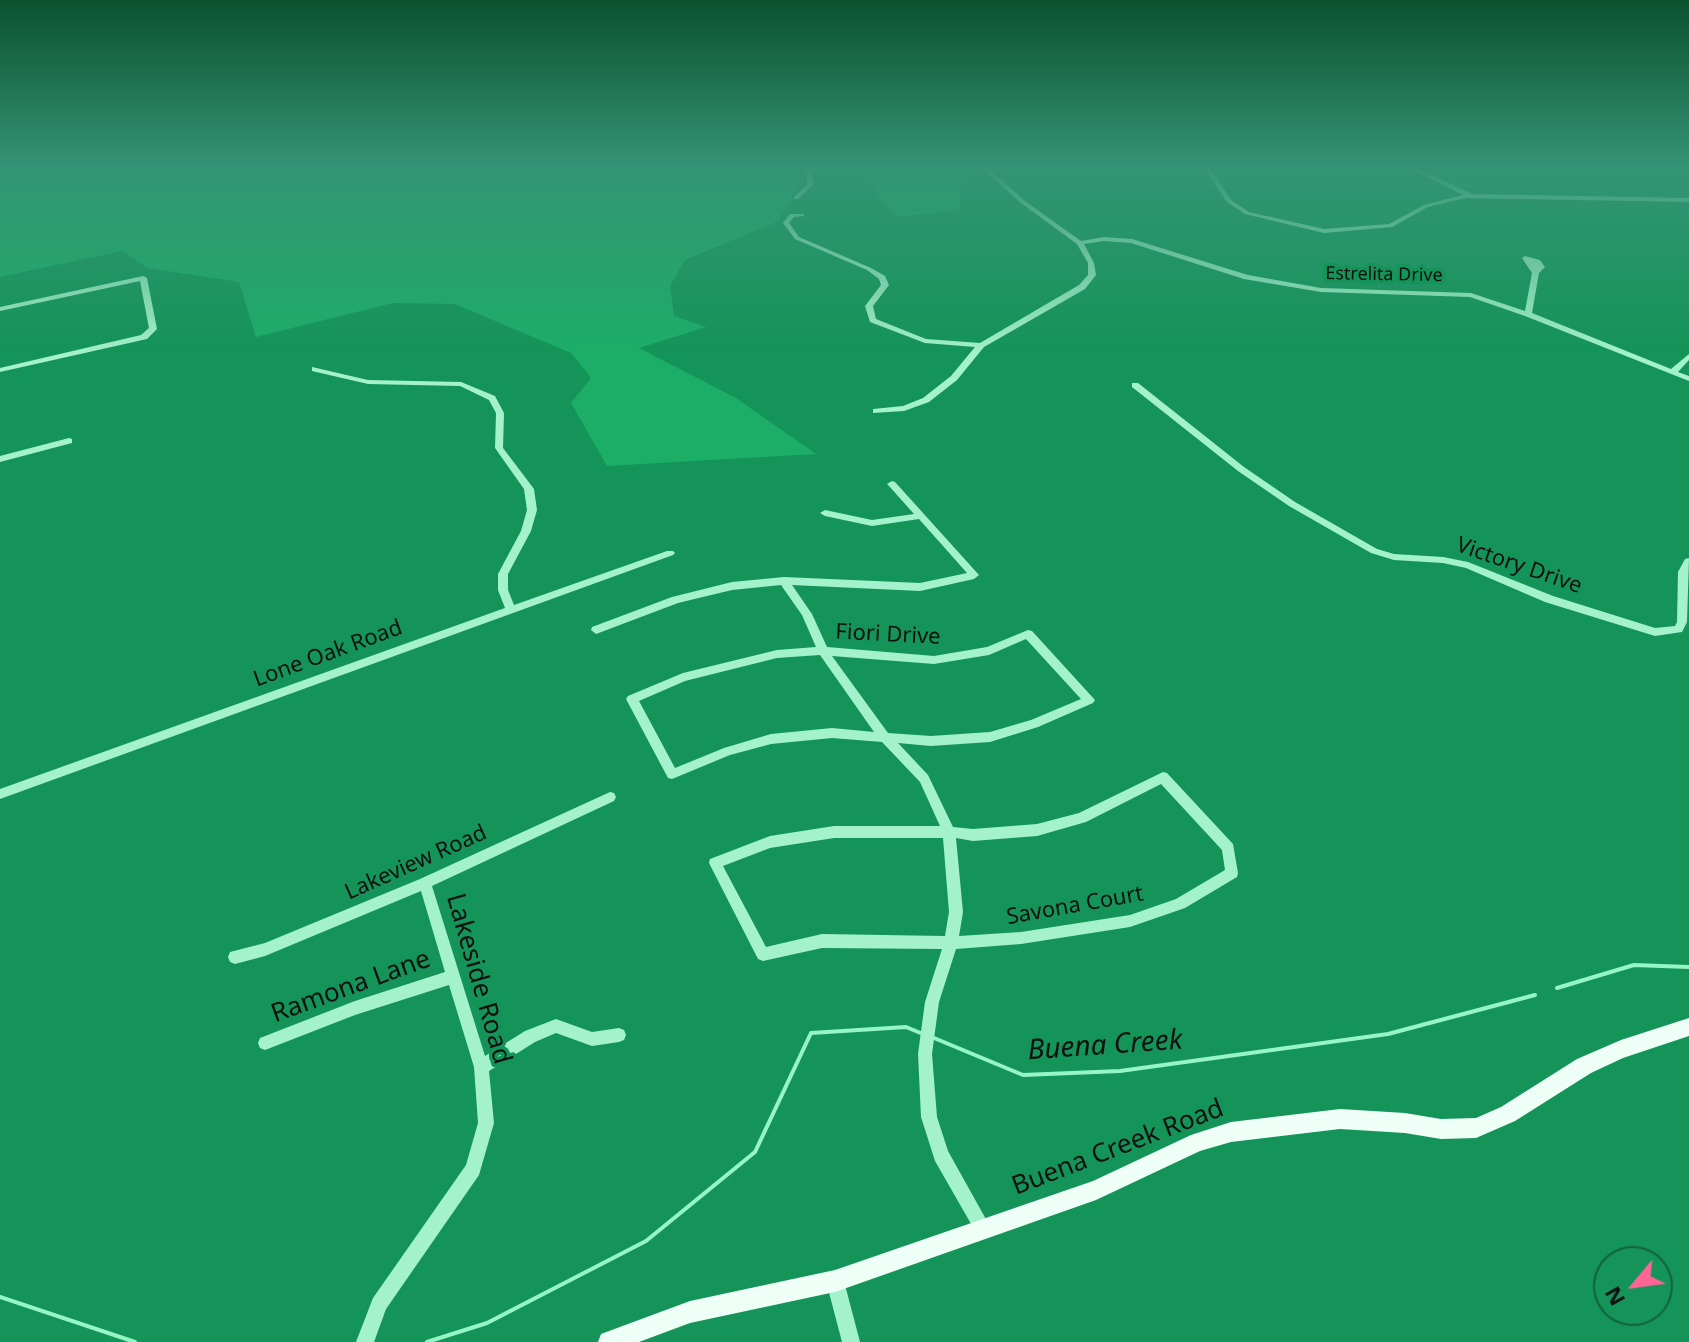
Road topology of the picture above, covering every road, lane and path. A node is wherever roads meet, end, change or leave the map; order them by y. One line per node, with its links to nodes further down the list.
1 (789, 231): 7 (street)
2 (1063, 231): 3 (street)
3 (1080, 243): 6 (street, Estrelita Drive); 7 (street)
4 (1536, 273): 6 (street)
5 (0, 309): 10 (street)
6 (1528, 314): 11 (street, Estrelita Drive)
7 (981, 345): 14 (street)
8 (1689, 356): 11 (street)
9 (315, 369): 23 (street)
10 (0, 370)
11 (1673, 372): 12 (street, Estrelita Drive)
12 (1689, 379)
13 (1135, 385): 21 (street, Victory Drive)
14 (876, 411)
15 (69, 441): 16 (street)
16 (0, 459)
17 (892, 484): 19 (street)
18 (825, 513): 19 (street)
19 (921, 516): 22 (street)
20 (670, 553): 23 (street, Lone Oak Road)
21 (1689, 561)
22 (784, 581): 24 (street); 25 (street)
23 (511, 609): 27 (street, Lone Oak Road)
24 (596, 630)
25 (823, 651): 26 (street); 26 (street); 26 (street, Fiori Drive)
26 (884, 736): 29 (street)
27 (0, 794)
28 (610, 797): 30 (street, Lakeview Road)
29 (949, 832): 31 (street); 31 (street); 31 (street, Savona Court)
30 (425, 883): 32 (street, Lakeview Road); 33 (street, Lakeside Road)
31 (951, 943): 38 (street)
32 (235, 957)
33 (454, 976): 36 (street, Ramona Lane); 37 (street, Lakeside Road)
34 (1689, 1027): 38 (main road, Buena Creek Road)
35 (619, 1035): 37 (street)
36 (265, 1043)
37 (481, 1067): 40 (street, Lakeside Road)
38 (984, 1230): 39 (main road, Buena Creek Road)
39 (835, 1281): 41 (main road, Buena Creek Road); 42 (street)
40 (365, 1342)
41 (609, 1342)
42 (851, 1342)

